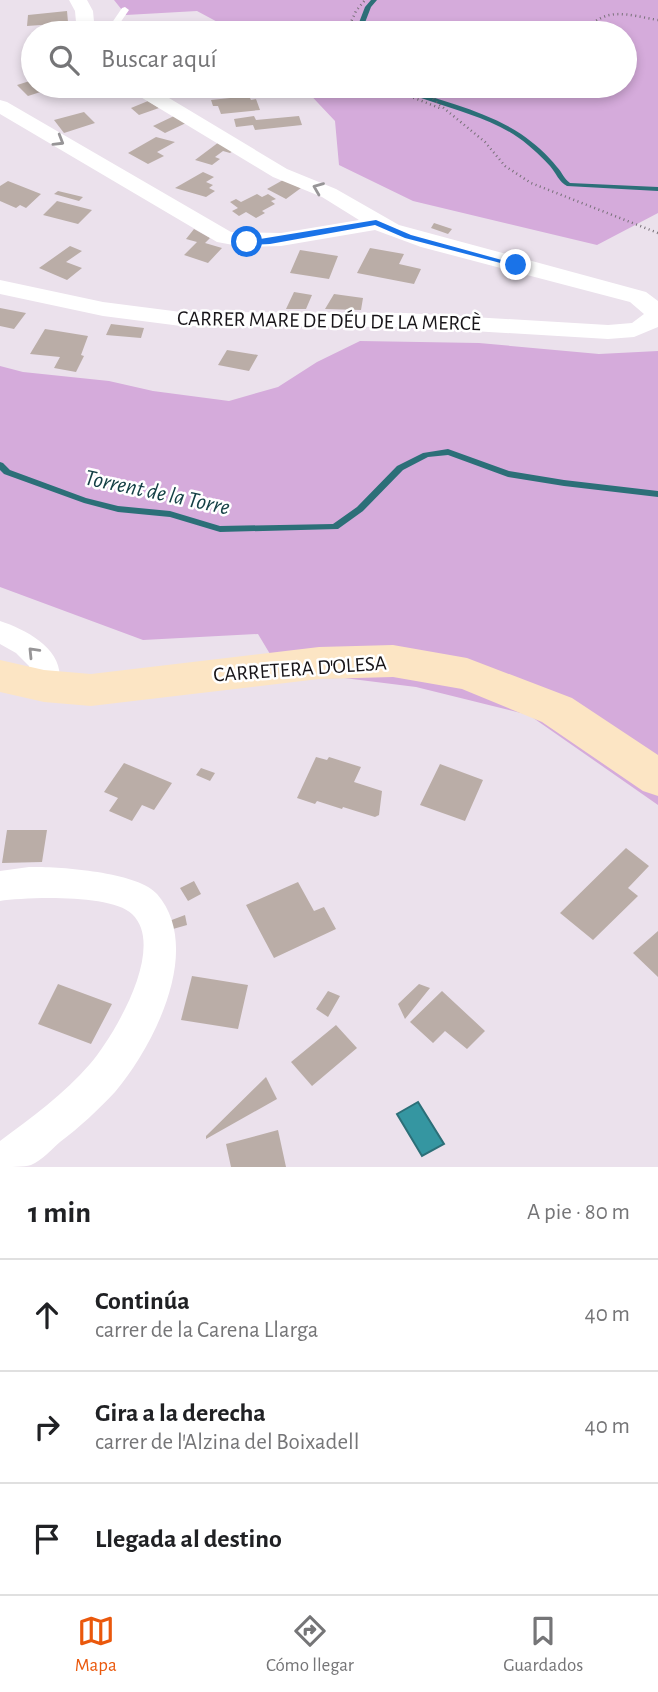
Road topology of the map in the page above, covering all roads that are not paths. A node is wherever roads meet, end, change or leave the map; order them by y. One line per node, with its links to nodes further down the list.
1 (78, 0): 3 (street)
2 (124, 10): 4 (lane)
3 (85, 21)
4 (117, 21)
5 (156, 98): 7 (street, one-way to 5)
6 (0, 106): 7 (street, one-way to 7)
7 (376, 223): 9 (street)
8 (0, 287): 9 (street, CARRER MARE DE DÉU DE LA MERCÈ)
9 (657, 317)
10 (0, 632): 12 (street, one-way to 10)
11 (0, 676): 12 (street, CARRETERA D'OLESA)
12 (44, 686): 13 (street, CARRETERA D'OLESA)
13 (658, 778)
14 (0, 886): 15 (street)
15 (0, 1165)

